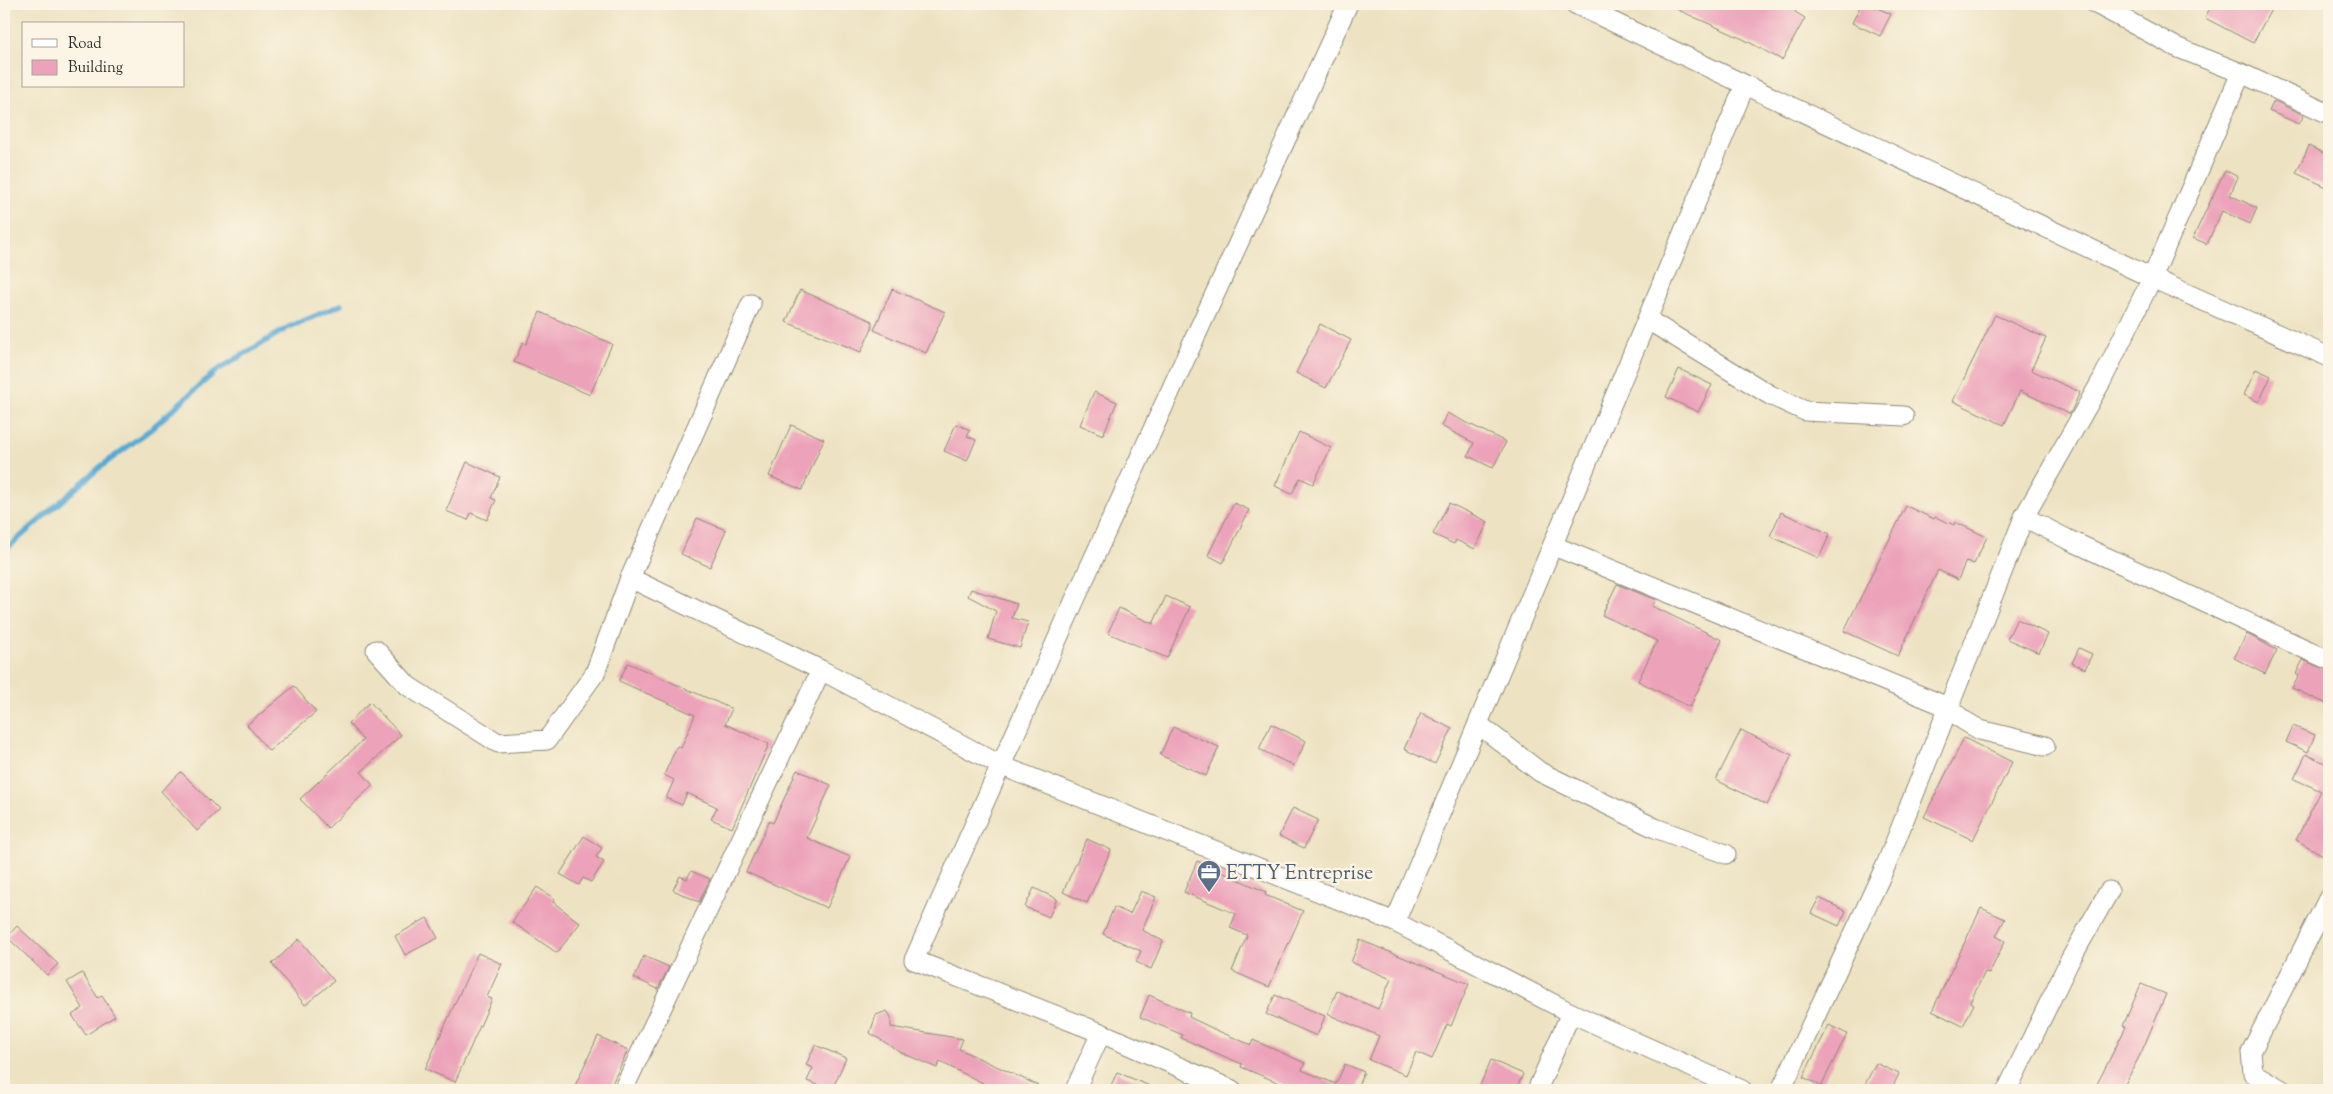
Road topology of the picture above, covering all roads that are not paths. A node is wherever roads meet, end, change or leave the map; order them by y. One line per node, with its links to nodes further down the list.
1 (1348, 4): 21 (street)
2 (1575, 4): 5 (street)
3 (2096, 4): 4 (street)
4 (2241, 73): 6 (street); 7 (street)
5 (1746, 85): 7 (street); 9 (street)
6 (2329, 114)
7 (2152, 278): 10 (street); 12 (street)
8 (751, 304): 14 (street)
9 (1648, 320): 11 (street); 13 (street)
10 (2329, 358)
11 (1904, 416)
12 (2024, 517): 16 (street); 18 (street)
13 (1554, 546): 18 (street); 19 (street)
14 (630, 578): 15 (street); 17 (street)
15 (376, 650)
16 (2329, 660)
17 (821, 670): 21 (street); 28 (street)
18 (1948, 707): 20 (street); 33 (street)
19 (1478, 724): 22 (street); 25 (street)
20 (2045, 746)
21 (1002, 766): 25 (street); 27 (street)
22 (1726, 854)
23 (2109, 891): 34 (street)
24 (2329, 897): 35 (street)
25 (1395, 922): 26 (street)
26 (1571, 1013): 31 (street); 32 (street)
27 (1101, 1033): 29 (street); 30 (street)
28 (624, 1090)
29 (1075, 1090)
30 (1232, 1090)
31 (1537, 1090)
32 (1742, 1090)
33 (1781, 1090)
34 (2007, 1090)
35 (2282, 1090)

